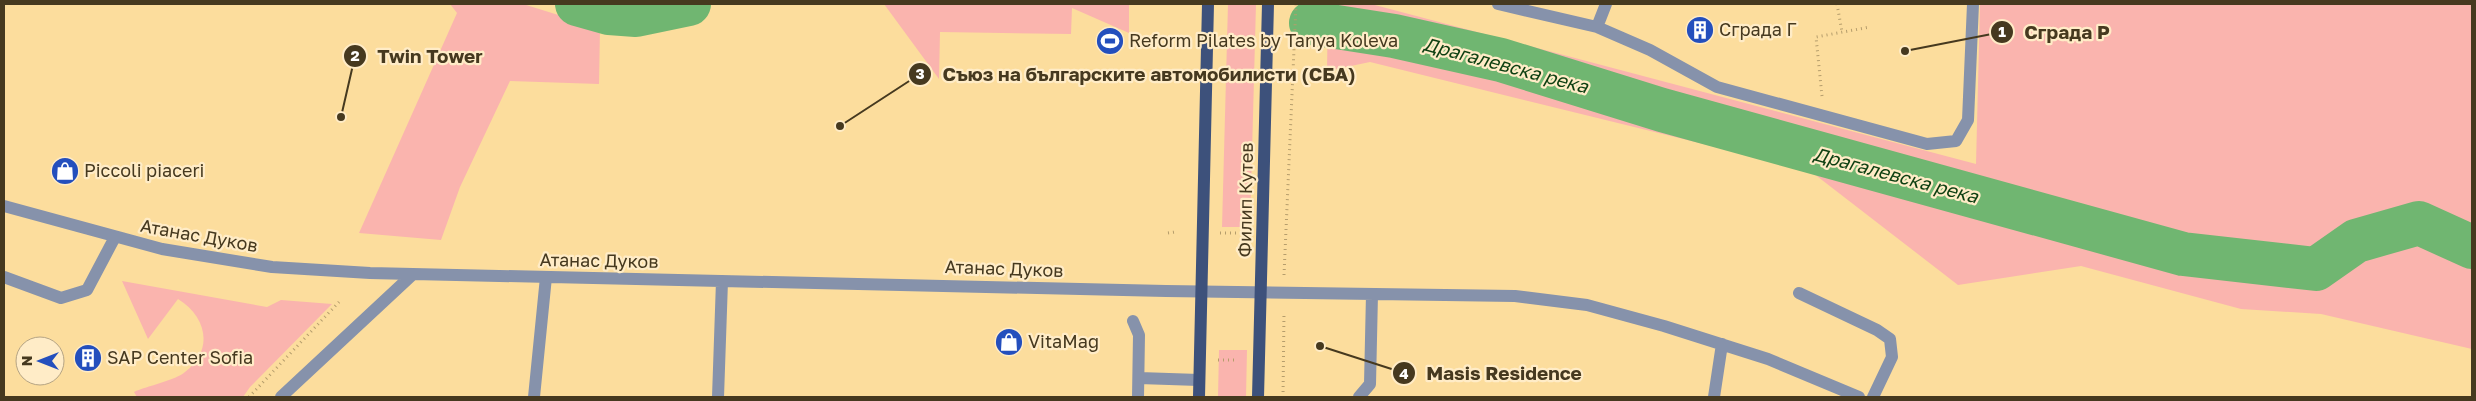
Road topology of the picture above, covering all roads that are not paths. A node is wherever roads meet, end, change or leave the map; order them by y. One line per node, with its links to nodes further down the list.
1 (1208, 4): 14 (main road)
2 (1268, 4): 15 (main road, Филип Кутев)
3 (1498, 4): 6 (street)
4 (1606, 4): 7 (street)
5 (1973, 4): 7 (street)
6 (1512, 5): 7 (street)
7 (1597, 27)
8 (4, 206): 9 (street, Атанас Дуков)
9 (115, 237): 10 (street, Атанас Дуков); 12 (street)
10 (412, 274): 11 (street, Атанас Дуков); 22 (street)
11 (546, 277): 13 (street, Атанас Дуков); 23 (street)
12 (4, 278)
13 (722, 281): 14 (street, Атанас Дуков); 24 (street)
14 (1202, 292): 15 (street, Атанас Дуков); 21 (main road)
15 (1261, 292): 16 (street, Атанас Дуков); 27 (main road, Филип Кутев)
16 (1372, 294): 19 (street, Атанас Дуков); 28 (street)
17 (1799, 294): 31 (street)
18 (1133, 321): 20 (street)
19 (1722, 344): 29 (street); 30 (street, Атанас Дуков)
20 (1139, 378): 21 (street); 25 (street)
21 (1199, 380): 26 (main road)
22 (281, 397)
23 (534, 397)
24 (718, 397)
25 (1138, 397)
26 (1199, 397)
27 (1258, 397)
28 (1360, 397)
29 (1714, 397)
30 (1859, 397)
31 (1873, 397)

